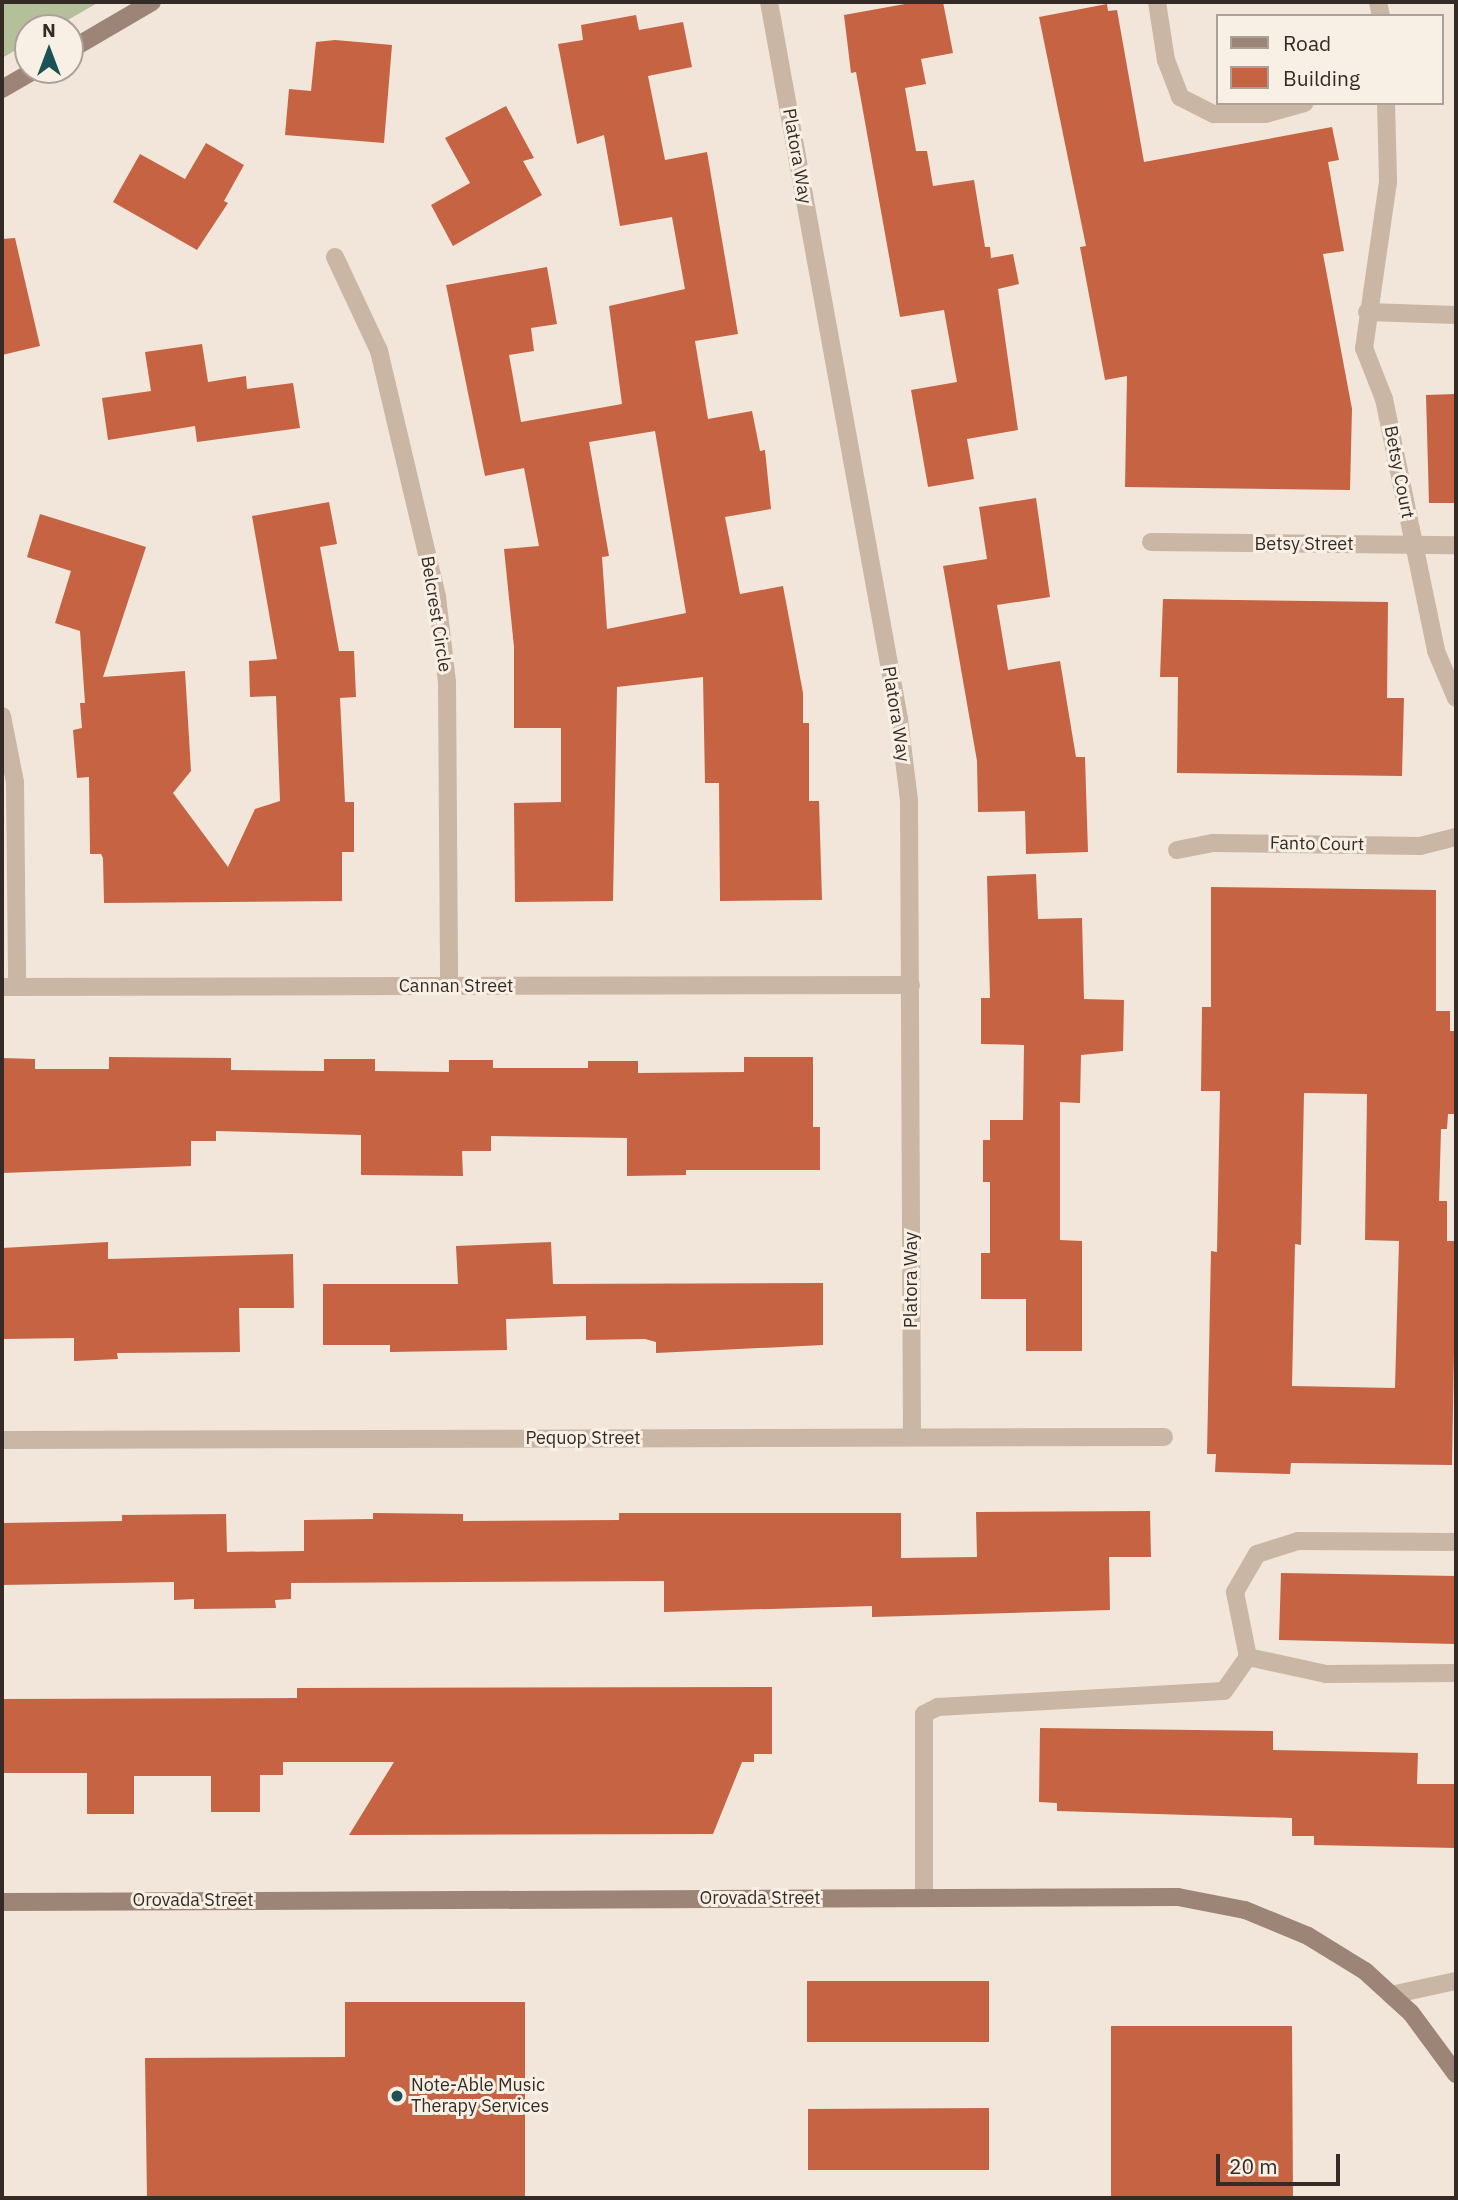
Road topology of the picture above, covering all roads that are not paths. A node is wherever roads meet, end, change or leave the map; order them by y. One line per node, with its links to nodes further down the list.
1 (152, 2): 5 (street)
2 (769, 2): 18 (street, Platora Way)
3 (1157, 2): 4 (street); 6 (street)
4 (1163, 2)
5 (84, 42)
6 (1298, 105)
7 (1386, 105): 9 (street, Betsy Court)
8 (335, 257): 19 (street, Belcrest Circle)
9 (1367, 312): 10 (street); 12 (street, Betsy Court)
10 (1456, 315)
11 (1151, 542): 12 (street, Betsy Street)
12 (1413, 544): 13 (street, Betsy Street); 14 (street, Betsy Court)
13 (1456, 545)
14 (1456, 698)
15 (2, 716): 20 (street)
16 (1456, 837): 17 (street, Fanto Court)
17 (1177, 849)
18 (911, 985): 19 (street, Cannan Street); 21 (street, Platora Way)
19 (449, 986): 20 (street, Cannan Street)
20 (9, 987)
21 (912, 1437): 22 (street, Pequop Street); 23 (street, Pequop Street)
22 (1164, 1437)
23 (2, 1440)
24 (1456, 1542): 25 (street)
25 (1248, 1657): 26 (street); 27 (street)
26 (1456, 1673)
27 (924, 1897): 28 (street, Orovada Street); 30 (street, Orovada Street)
28 (2, 1902)
29 (1456, 1981): 30 (street)
30 (1391, 1995): 31 (street, Orovada Street)
31 (1456, 2074)

